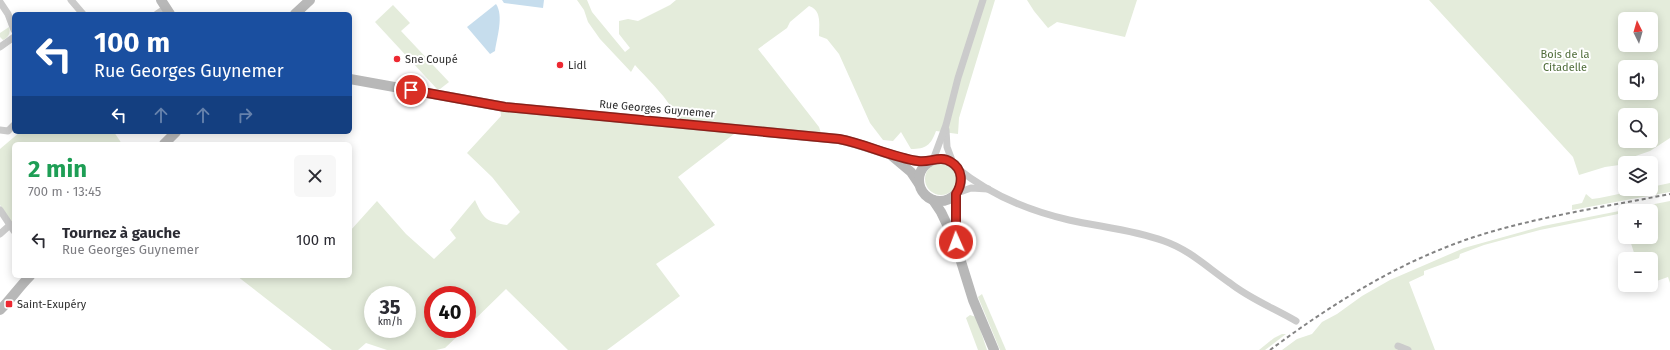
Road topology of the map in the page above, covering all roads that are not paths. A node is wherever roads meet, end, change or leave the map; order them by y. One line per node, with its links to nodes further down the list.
1 (71, 0): 5 (street)
2 (310, 0): 6 (street)
3 (983, 0): 11 (street)
4 (0, 2): 7 (street)
5 (81, 12)
6 (297, 12)
7 (12, 25)
8 (12, 38): 9 (street)
9 (0, 47)
10 (352, 79): 16 (street, Rue Georges Guynemer)
11 (946, 126): 17 (street); 18 (street)
12 (12, 127): 13 (street)
13 (1, 130)
14 (174, 134): 15 (street)
15 (166, 142)
16 (889, 154): 17 (street, Rue Georges Guynemer); 19 (street, Rue Georges Guynemer)
17 (931, 161): 18 (street); 19 (street)
18 (955, 166): 20 (street); 21 (street)
19 (919, 184): 22 (street)
20 (988, 188): 21 (street); 31 (street)
21 (956, 193): 22 (street); 26 (street)
22 (933, 200): 26 (street)
23 (0, 210): 24 (street)
24 (12, 228): 25 (street)
25 (0, 234)
26 (956, 242): 33 (street)
27 (28, 278): 28 (street)
28 (20, 286): 29 (street); 30 (street)
29 (0, 303)
30 (0, 310)
31 (1296, 320)
32 (1398, 346): 34 (street)
33 (994, 350)
34 (1408, 350)

